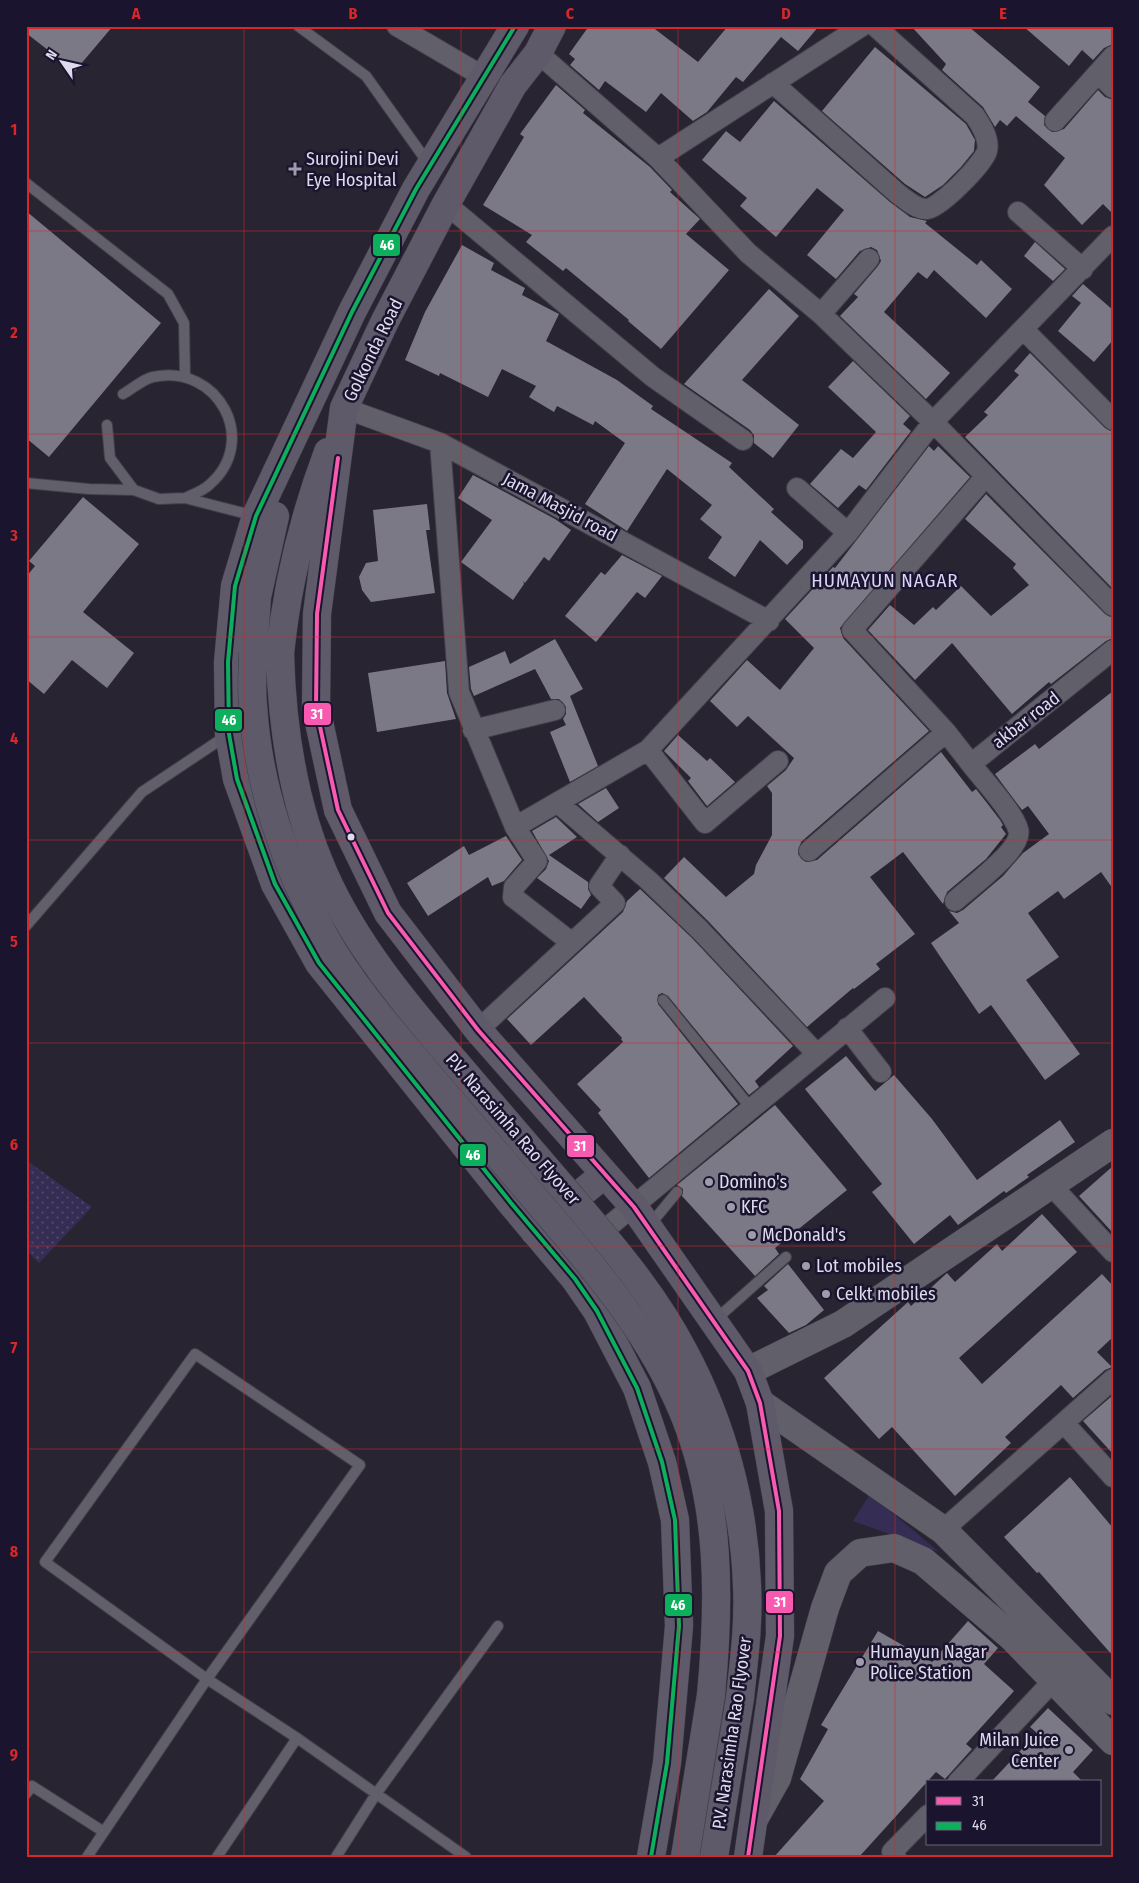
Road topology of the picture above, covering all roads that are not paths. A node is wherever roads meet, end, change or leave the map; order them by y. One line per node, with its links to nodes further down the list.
1 (298, 26): 15 (lane)
2 (397, 26): 10 (street)
3 (515, 26): 10 (highway, Golkonda Road)
4 (552, 26): 7 (highway, Golkonda Road)
5 (862, 26): 11 (street)
6 (875, 26): 11 (street)
7 (538, 53): 14 (street); 17 (highway, Golkonda Road)
8 (1113, 56): 9 (street)
9 (1098, 73): 12 (street); 13 (street)
10 (484, 77): 15 (highway, Golkonda Road)
11 (773, 83): 14 (street)
12 (1113, 88)
13 (1055, 122)
14 (658, 158): 22 (street)
15 (429, 164): 27 (highway, Golkonda Road)
16 (26, 183): 24 (lane)
17 (446, 204): 26 (highway, Golkonda Road); 31 (street)
18 (1018, 212): 21 (street)
19 (1113, 236): 21 (street)
20 (869, 259): 22 (street)
21 (1082, 269): 23 (street)
22 (821, 314): 29 (street)
23 (1023, 329): 28 (street); 29 (street)
24 (185, 376): 25 (lane); 37 (lane)
25 (123, 394)
26 (344, 408): 32 (street, Jama Masjid road); 60 (highway, Golkonda Road); 98 (highway, P.V. Narasimha Rao Flyover, bridge)
27 (308, 409): 38 (highway, Golkonda Road); 97 (highway, P.V. Narasimha Rao Flyover, bridge)
28 (1113, 420)
29 (933, 422): 33 (street); 39 (street)
30 (107, 425): 36 (lane)
31 (743, 440)
32 (440, 442): 41 (street, Jama Masjid road); 44 (street)
33 (986, 476): 40 (street); 45 (street)
34 (26, 483): 36 (lane)
35 (797, 488): 39 (street)
36 (134, 490): 37 (lane)
37 (185, 498): 38 (lane)
38 (256, 516): 46 (highway, Golkonda Road)
39 (848, 533): 41 (street)
40 (1113, 606)
41 (769, 621): 47 (street)
42 (1111, 656): 49 (street, akbar road)
43 (555, 710): 44 (street)
44 (473, 730): 51 (street)
45 (946, 732): 49 (street); 52 (street)
46 (229, 734): 55 (lane); 69 (highway, Golkonda Road)
47 (648, 750): 48 (street); 50 (street)
48 (778, 761)
49 (971, 764): 54 (street)
50 (558, 802): 51 (street); 53 (street)
51 (515, 827): 56 (street)
52 (809, 851)
53 (620, 856): 56 (street); 61 (street)
54 (954, 901)
55 (26, 926)
56 (572, 943): 60 (street)
57 (885, 998): 59 (street)
58 (663, 1000): 63 (lane)
59 (847, 1028): 61 (street); 62 (street)
60 (478, 1030): 65 (highway, Golkonda Road)
61 (816, 1053): 63 (street)
62 (881, 1072)
63 (750, 1107): 68 (street)
64 (1113, 1143): 66 (street)
65 (605, 1174): 68 (highway, Golkonda Road); 69 (highway)
66 (1050, 1184): 70 (street); 74 (street)
67 (676, 1192): 68 (lane)
68 (641, 1217): 72 (street); 73 (highway, Golkonda Road)
69 (534, 1231): 72 (highway, Golkonda Road)
70 (1113, 1252)
71 (786, 1257): 73 (lane)
72 (562, 1264): 96 (highway, Golkonda Road)
73 (714, 1321): 74 (highway, Golkonda Road)
74 (748, 1372): 76 (highway, Golkonda Road)
75 (1113, 1379): 77 (street)
76 (760, 1403): 79 (street); 90 (highway, Golkonda Road)
77 (1064, 1423): 78 (street); 79 (street)
78 (1113, 1477)
79 (943, 1530): 83 (street)
80 (498, 1626): 88 (lane)
81 (207, 1679): 81 (lane); 84 (lane); 91 (lane)
82 (1054, 1680): 85 (street); 86 (street); 90 (street)
83 (1113, 1701)
84 (297, 1738): 88 (lane); 93 (lane)
85 (1113, 1741)
86 (960, 1780)
87 (26, 1794): 91 (lane)
88 (376, 1794): 94 (lane); 95 (lane)
89 (926, 1817): 100 (street)
90 (752, 1822): 99 (highway, Golkonda Road)
91 (104, 1832): 92 (lane)
92 (87, 1857)
93 (217, 1857)
94 (336, 1857)
95 (466, 1857)
96 (651, 1857)
97 (685, 1857)
98 (714, 1857)
99 (748, 1857)
100 (896, 1857)

